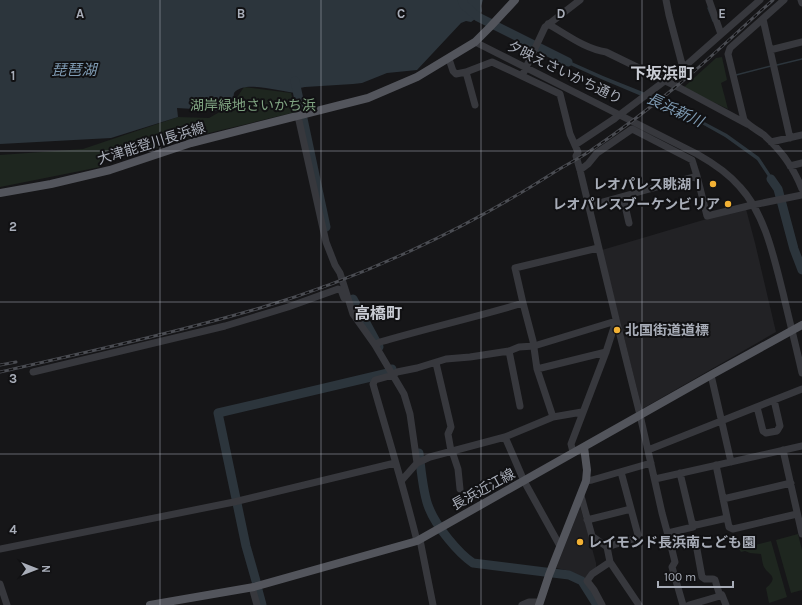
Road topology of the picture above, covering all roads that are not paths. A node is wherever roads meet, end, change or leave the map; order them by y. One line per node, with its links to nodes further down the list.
1 (516, 0): 10 (main road, 大津能登川長浜線)
2 (580, 0): 8 (street)
3 (666, 0): 15 (street)
4 (710, 0): 9 (street)
5 (760, 0): 9 (street)
6 (784, 0): 7 (street)
7 (762, 19): 12 (street); 20 (street)
8 (546, 25): 14 (street); 20 (street)
9 (721, 34): 15 (street)
10 (478, 39): 13 (main road, 大津能登川長浜線); 14 (street, 夕映えさいかち通り)
11 (802, 42): 12 (street)
12 (770, 50): 22 (street)
13 (449, 59): 16 (street); 19 (main road, 大津能登川長浜線)
14 (526, 67): 17 (street); 32 (street, 夕映えさいかち通り)
15 (683, 68): 24 (street, bridge)
16 (466, 72): 17 (street); 18 (street)
17 (522, 76): 24 (street)
18 (474, 106)
19 (301, 116): 29 (main road, 大津能登川長浜線); 37 (street)
20 (748, 124): 23 (street)
21 (802, 135): 22 (street)
22 (790, 138): 23 (street)
23 (771, 142): 26 (street)
24 (575, 145): 27 (street)
25 (802, 163): 26 (street)
26 (790, 166): 30 (street)
27 (580, 170): 28 (street); 33 (street)
28 (697, 176): 31 (street); 32 (street)
29 (0, 193)
30 (801, 193): 32 (street)
31 (623, 197): 33 (street); 34 (street)
32 (757, 204): 40 (street, 夕映えさいかち通り)
33 (588, 206): 35 (street)
34 (630, 223)
35 (598, 248): 36 (street); 38 (street)
36 (523, 303): 41 (street); 42 (street)
37 (353, 314): 41 (street); 47 (street)
38 (617, 322): 42 (street); 44 (street); 56 (street)
39 (801, 326): 40 (main road, 長浜近江線)
40 (792, 331): 49 (street, 夕映えさいかち通り); 50 (main road, 長浜近江線)
41 (377, 344): 48 (street)
42 (534, 346): 43 (street); 46 (street)
43 (509, 351): 45 (street); 53 (street)
44 (606, 352): 46 (street); 55 (street)
45 (436, 363): 48 (street); 64 (street)
46 (537, 369): 57 (street)
47 (33, 372)
48 (393, 373): 66 (street); 68 (street)
49 (802, 373)
50 (711, 375): 56 (main road, 長浜近江線); 58 (street)
51 (802, 389): 52 (street)
52 (774, 400): 54 (street); 54 (street)
53 (520, 406)
54 (757, 407): 58 (street)
55 (582, 412): 57 (street); 65 (street)
56 (640, 415): 61 (main road, 長浜近江線); 62 (street)
57 (553, 418): 59 (street)
58 (721, 421): 62 (street); 67 (street)
59 (505, 437): 64 (street); 75 (street)
60 (802, 446): 63 (street)
61 (584, 447): 65 (main road, 長浜近江線); 76 (main road)
62 (648, 450): 69 (street)
63 (783, 450): 67 (street); 77 (street)
64 (451, 451): 66 (street); 78 (street)
65 (574, 452): 75 (main road, 長浜近江線)
66 (419, 462): 74 (street)
67 (731, 462): 70 (street)
68 (395, 463): 74 (street); 92 (street)
69 (651, 463): 71 (street); 73 (street)
70 (716, 465): 72 (street); 80 (street)
71 (621, 472): 76 (street); 81 (street)
72 (680, 473): 73 (street); 85 (street)
73 (655, 479): 86 (street)
74 (402, 480): 88 (street)
75 (524, 481): 88 (main road, 長浜近江線); 89 (street)
76 (586, 481): 79 (main road)
77 (791, 483): 80 (street); 82 (street)
78 (460, 489)
79 (580, 496): 84 (street); 89 (main road)
80 (723, 499): 83 (street)
81 (631, 509): 84 (street); 91 (street)
82 (798, 514): 83 (street); 87 (street)
83 (728, 518): 85 (street)
84 (587, 520): 91 (street)
85 (692, 523): 86 (street)
86 (668, 533): 90 (street)
87 (802, 534)
88 (418, 540): 95 (main road, 長浜近江線); 102 (street)
89 (560, 546): 98 (main road)
90 (671, 546): 96 (street); 106 (street)
91 (607, 547): 93 (street)
92 (0, 549)
93 (610, 562): 104 (street); 105 (street)
94 (0, 584): 99 (street)
95 (252, 587): 97 (main road, 長浜近江線); 101 (street)
96 (720, 596): 107 (street); 108 (street)
97 (180, 603): 100 (main road, 長浜近江線)
98 (540, 604): 103 (street)
99 (7, 605)
100 (150, 605)
101 (256, 605)
102 (433, 605)
103 (522, 605)
104 (602, 605)
105 (639, 605)
106 (683, 605)
107 (689, 605)
108 (726, 605)

